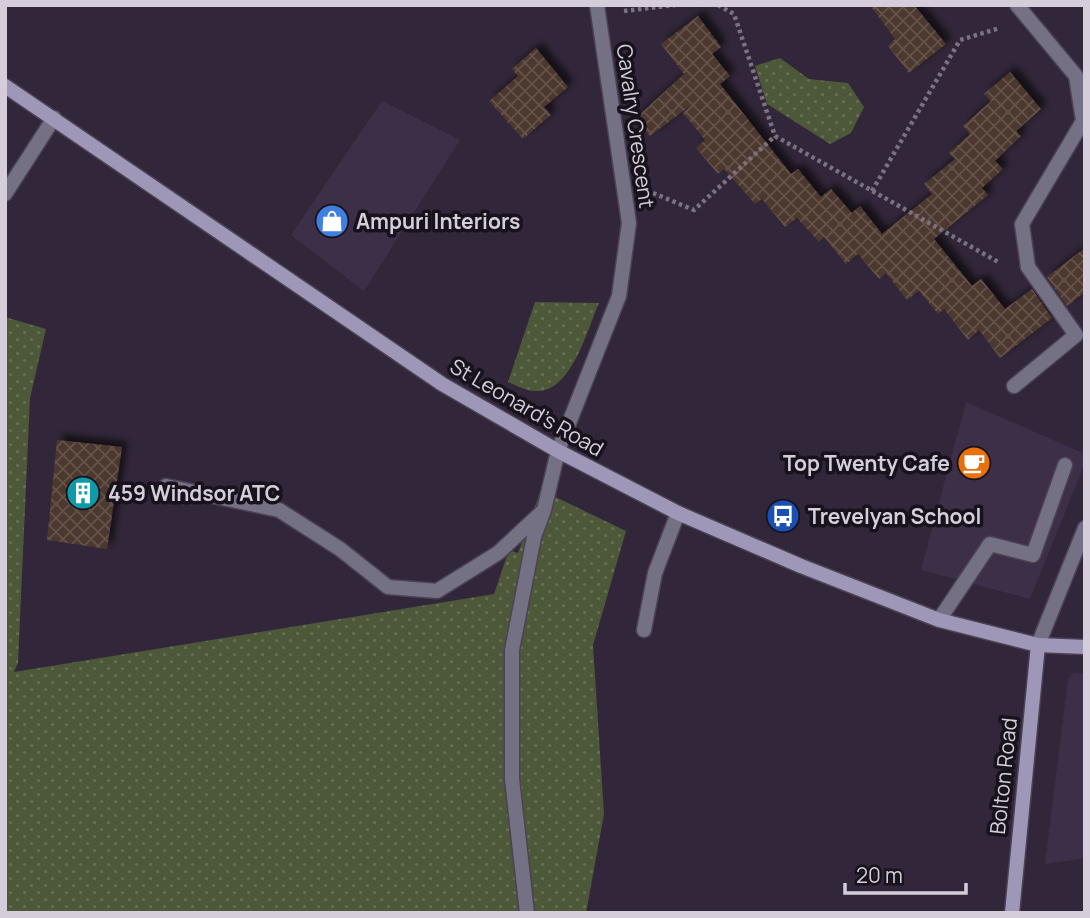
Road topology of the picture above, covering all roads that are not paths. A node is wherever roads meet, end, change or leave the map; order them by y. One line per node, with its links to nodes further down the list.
1 (1017, 5): 6 (street)
2 (598, 10): 7 (street, Cavalry Crescent)
3 (5, 86): 4 (main road, St Leonard's Road)
4 (54, 118): 5 (street); 7 (main road, St Leonard's Road)
5 (5, 194)
6 (1014, 386)
7 (558, 451): 10 (street, Cavalry Crescent); 11 (main road, St Leonard's Road)
8 (1065, 466): 13 (street)
9 (166, 486): 10 (street)
10 (544, 510): 17 (street, Cavalry Crescent)
11 (678, 513): 13 (main road, St Leonard's Road); 14 (street)
12 (1085, 528): 15 (street)
13 (939, 620): 15 (main road, St Leonard's Road)
14 (644, 631)
15 (1038, 645): 16 (main road, St Leonard's Road); 18 (main road, Bolton Road)
16 (1085, 647)
17 (526, 913)
18 (1012, 913)

